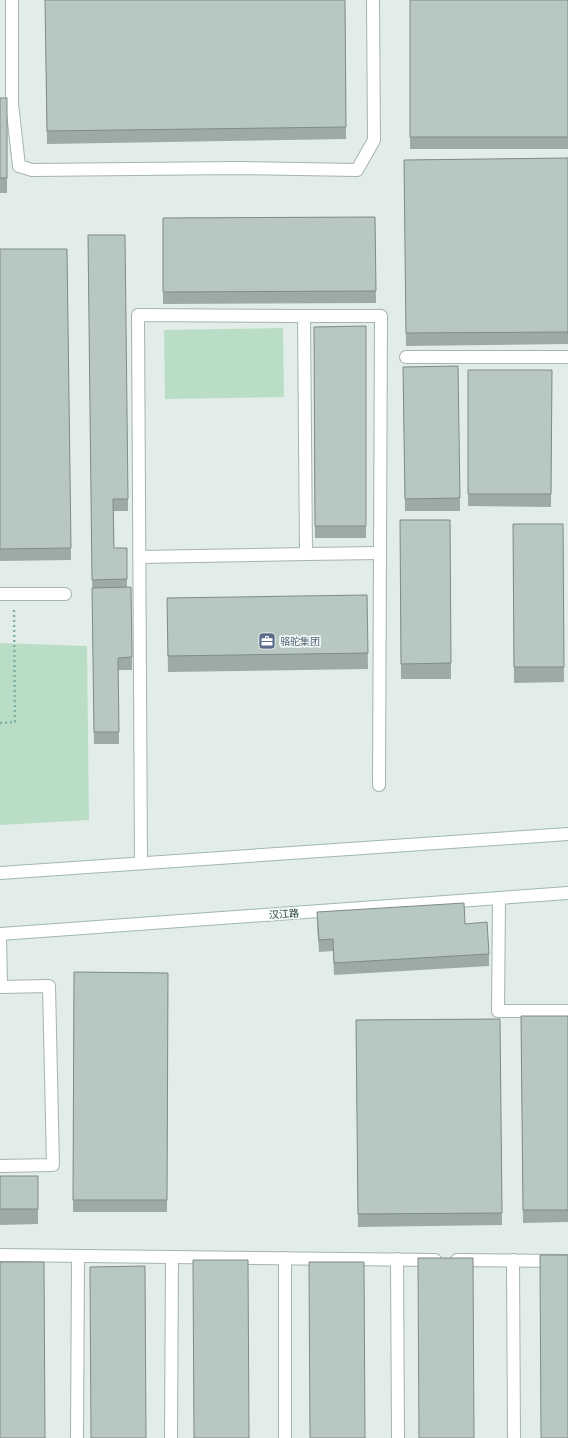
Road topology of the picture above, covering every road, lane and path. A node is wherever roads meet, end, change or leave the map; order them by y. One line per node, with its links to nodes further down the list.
1 (12, 0): 3 (main road)
2 (373, 0): 3 (main road)
3 (6, 104)
4 (304, 316): 7 (main road); 8 (main road); 9 (main road)
5 (406, 357): 6 (main road)
6 (568, 357)
7 (380, 553): 8 (main road); 14 (main road)
8 (306, 554): 9 (main road)
9 (139, 557): 16 (main road)
10 (0, 594): 11 (main road)
11 (14, 594): 12 (main road); 13 (path)
12 (65, 594)
13 (0, 723)
14 (379, 785)
15 (568, 834): 16 (main road)
16 (141, 863): 17 (main road)
17 (0, 873)
18 (568, 893): 19 (main road, 汉江路)
19 (499, 898): 20 (main road, 汉江路); 22 (main road)
20 (0, 934): 21 (main road)
21 (1, 987): 23 (main road)
22 (568, 1011)
23 (0, 1166)
24 (0, 1255): 25 (main road)
25 (78, 1256): 26 (main road); 31 (main road)
26 (172, 1257): 27 (main road); 32 (main road)
27 (285, 1258): 28 (main road); 33 (main road)
28 (397, 1259): 29 (main road); 34 (main road)
29 (513, 1260): 30 (main road); 35 (main road)
30 (568, 1261)
31 (77, 1438)
32 (171, 1438)
33 (285, 1438)
34 (398, 1438)
35 (514, 1438)

